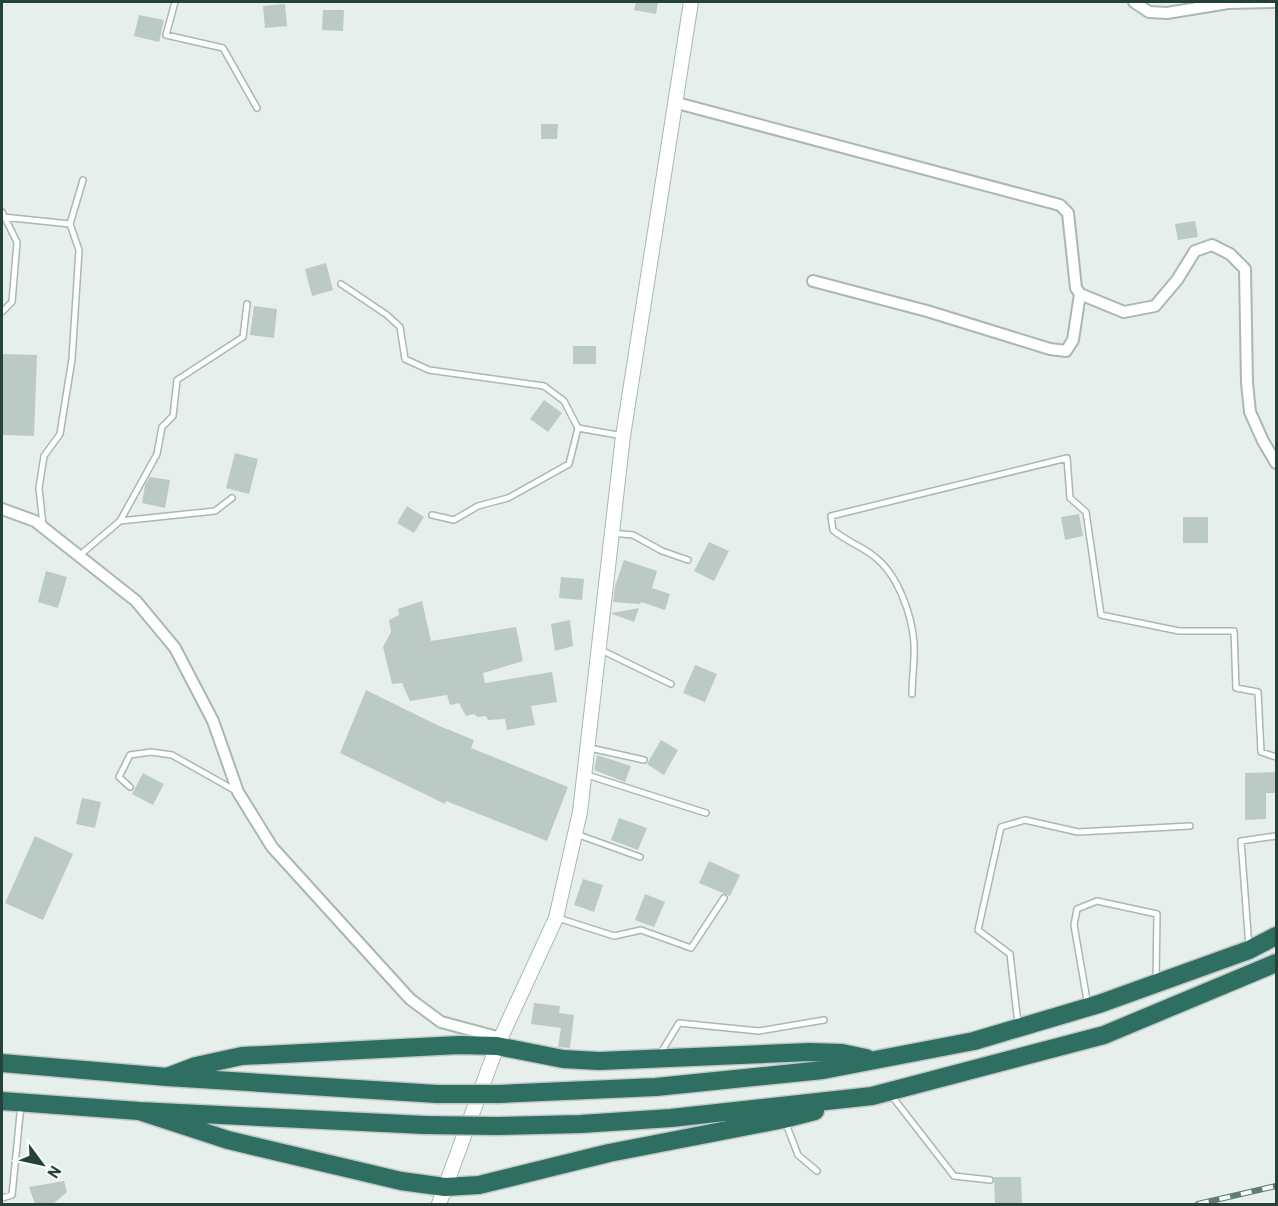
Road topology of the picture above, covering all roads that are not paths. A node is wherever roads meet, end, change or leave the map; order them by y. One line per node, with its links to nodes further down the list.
1 (176, 2): 6 (lane)
2 (692, 2): 5 (street)
3 (1134, 2): 4 (street)
4 (1274, 2)
5 (677, 103): 12 (street); 16 (street)
6 (257, 108)
7 (83, 180): 9 (lane)
8 (2, 215): 9 (lane); 14 (lane)
9 (70, 224): 22 (lane)
10 (813, 281): 12 (street)
11 (341, 285): 15 (lane)
12 (1080, 294): 17 (street)
13 (247, 303): 21 (lane)
14 (2, 312)
15 (578, 428): 16 (lane); 20 (lane)
16 (623, 436): 23 (street)
17 (1276, 463)
18 (232, 498): 21 (lane)
19 (2, 509): 22 (street)
20 (432, 515)
21 (120, 521): 24 (lane)
22 (43, 527): 24 (street)
23 (612, 533): 25 (lane); 26 (street)
24 (80, 555): 34 (street)
25 (688, 560)
26 (598, 649): 27 (lane); 29 (street)
27 (671, 684)
28 (912, 694): 30 (lane)
29 (587, 747): 31 (lane); 32 (street)
30 (1276, 757)
31 (644, 760)
32 (584, 774): 35 (lane); 37 (street)
33 (130, 788): 34 (lane)
34 (238, 792): 49 (street)
35 (706, 813)
36 (1190, 826): 48 (lane)
37 (575, 833): 39 (lane); 41 (street)
38 (1276, 836): 43 (lane)
39 (640, 857)
40 (724, 897): 41 (lane)
41 (556, 918): 49 (street)
42 (1276, 936): 43 (highway)
43 (1249, 950): 45 (highway)
44 (1276, 963): 54 (highway)
45 (1156, 983): 46 (highway); 46 (lane)
46 (1088, 1007): 48 (highway)
47 (824, 1020): 50 (lane)
48 (1018, 1028): 51 (highway)
49 (499, 1042): 50 (highway); 53 (highway); 61 (street)
50 (657, 1058): 51 (highway)
51 (873, 1060): 53 (highway, bridge)
52 (2, 1063): 53 (highway)
53 (167, 1077)
54 (880, 1094): 57 (highway, bridge); 58 (highway); 60 (lane)
55 (2, 1101): 56 (highway)
56 (21, 1102): 57 (highway); 62 (lane)
57 (139, 1111): 61 (highway)
58 (784, 1119): 59 (lane); 61 (highway)
59 (817, 1171)
60 (990, 1180)
61 (442, 1196)
62 (2, 1198)

